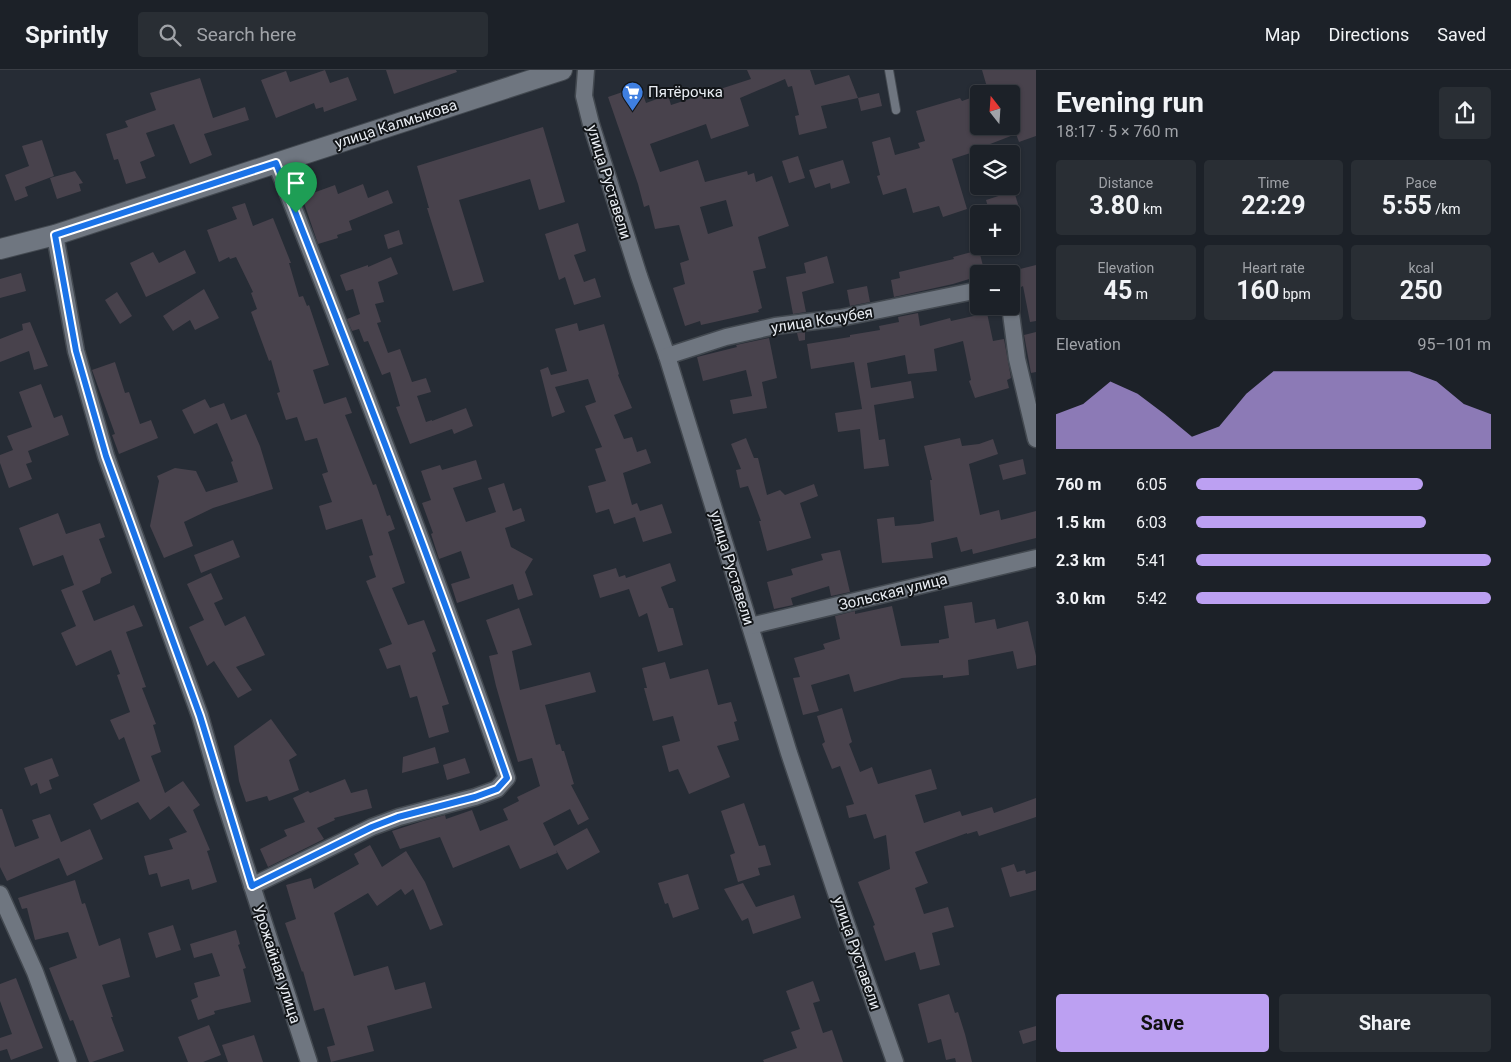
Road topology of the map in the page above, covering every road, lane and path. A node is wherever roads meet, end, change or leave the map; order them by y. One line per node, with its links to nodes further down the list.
1 (562, 70): 5 (street, улица Калмыкова)
2 (586, 70): 10 (street, улица Руставели)
3 (889, 70): 4 (lane)
4 (896, 110)
5 (276, 163): 6 (street, улица Калмыкова); 14 (street)
6 (55, 235): 7 (street, улица Калмыкова); 14 (street, Урожайная улица)
7 (0, 249)
8 (970, 292): 10 (street, улица Кочубея)
9 (1011, 315): 11 (street)
10 (667, 356): 13 (street, улица Руставели)
11 (1036, 440)
12 (1036, 558): 13 (street, Зольская улица)
13 (750, 626): 18 (street, улица Руставели)
14 (252, 886): 17 (street, Урожайная улица)
15 (0, 894): 16 (street)
16 (68, 1062)
17 (309, 1062)
18 (895, 1062)

